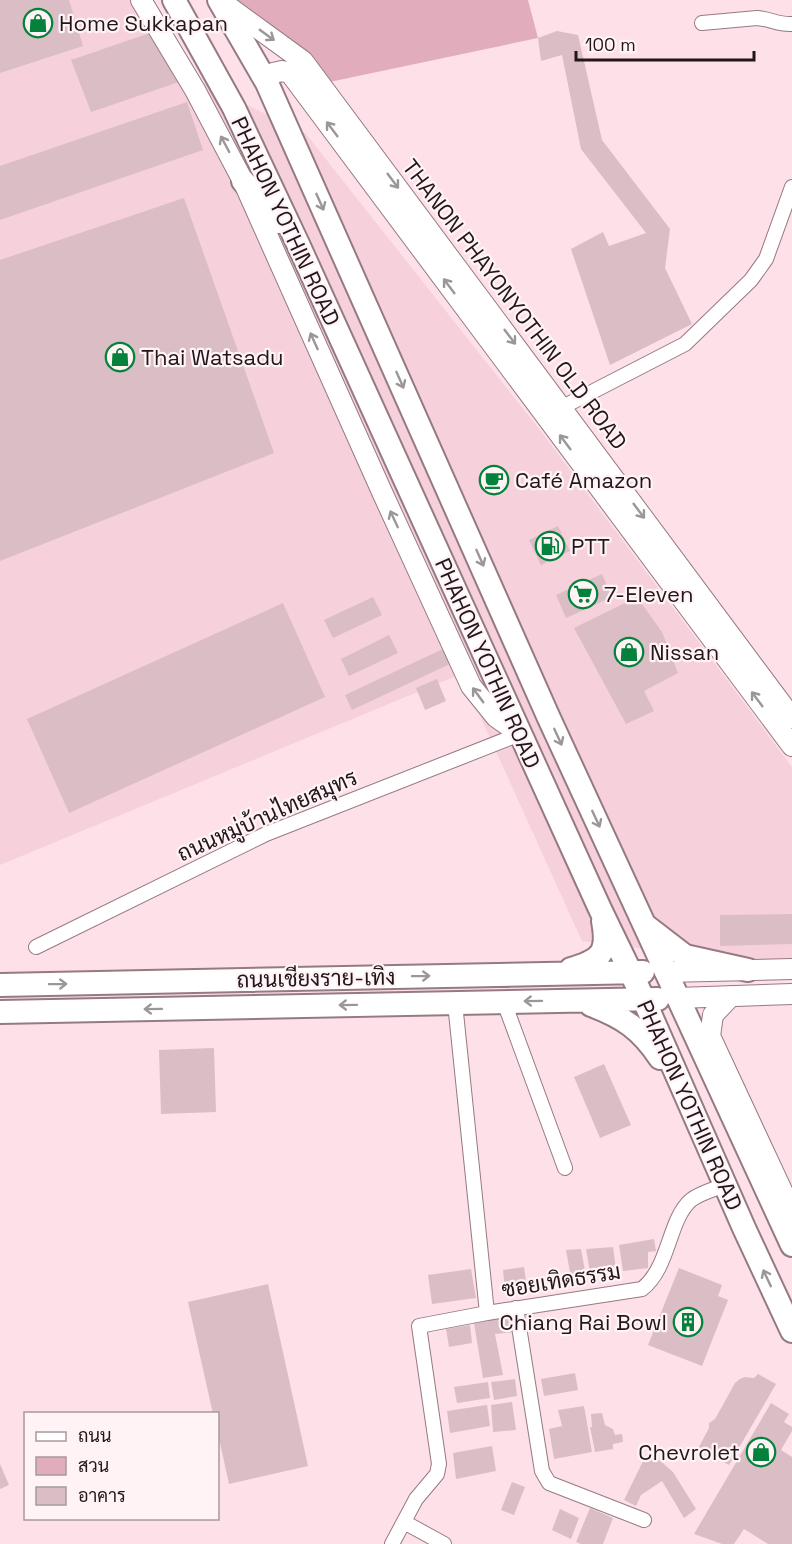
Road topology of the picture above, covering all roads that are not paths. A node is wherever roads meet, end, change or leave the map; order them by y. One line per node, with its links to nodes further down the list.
1 (141, 0): 7 (main road, one-way to 1)
2 (174, 0): 9 (main road, PHAHON YOTHIN ROAD)
3 (219, 0): 6 (main road, PHAHON YOTHIN ROAD); 10 (main road, THANON PHAYONYOTHIN OLD ROAD, one-way to 10)
4 (702, 23): 5 (street)
5 (792, 24)
6 (267, 83): 10 (main road, THANON PHAYONYOTHIN OLD ROAD, one-way to 6); 15 (main road, PHAHON YOTHIN ROAD, one-way to 15)
7 (243, 181): 9 (main road); 12 (main road, one-way to 7)
8 (792, 187): 10 (street)
9 (298, 244): 12 (main road, PHAHON YOTHIN ROAD)
10 (554, 411): 11 (main road, THANON PHAYONYOTHIN OLD ROAD, one-way to 11); 13 (main road, THANON PHAYONYOTHIN OLD ROAD, one-way to 10)
11 (792, 718)
12 (520, 734): 14 (main road, PHAHON YOTHIN ROAD); 16 (street, ถนนหมู่บ้านไทยสมุทร)
13 (792, 746)
14 (600, 909): 19 (main road, PHAHON YOTHIN ROAD); 21 (main road)
15 (643, 923): 18 (main road); 20 (main road, PHAHON YOTHIN ROAD)
16 (36, 947)
17 (792, 969): 18 (main road)
18 (748, 970): 20 (main road)
19 (631, 972): 20 (main road, ถนนเชียงราย-เทิง); 21 (main road, ถนนเชียงราย-เทิง); 27 (main road, PHAHON YOTHIN ROAD)
20 (665, 972): 25 (main road, PHAHON YOTHIN ROAD)
21 (558, 973): 22 (main road, ถนนเชียงราย-เทิง, one-way to 21)
22 (0, 985)
23 (792, 994): 24 (main road)
24 (731, 996): 25 (main road); 34 (main road)
25 (677, 998): 27 (main road); 34 (main road, PHAHON YOTHIN ROAD)
26 (576, 1000): 27 (main road); 28 (main road, one-way to 28); 31 (main road)
27 (644, 1000): 31 (main road, PHAHON YOTHIN ROAD)
28 (504, 1002): 29 (main road); 32 (street)
29 (455, 1003): 30 (main road, one-way to 30); 37 (street)
30 (0, 1012)
31 (687, 1099): 33 (main road, PHAHON YOTHIN ROAD)
32 (565, 1168)
33 (725, 1185): 36 (street, ซอยเทิดธรรม); 38 (main road, PHAHON YOTHIN ROAD, one-way to 33)
34 (788, 1222): 35 (main road, PHAHON YOTHIN ROAD)
35 (792, 1245)
36 (516, 1308): 37 (street, ซอยเทิดธรรม); 39 (street)
37 (487, 1313): 40 (street, ซอยเทิดธรรม)
38 (792, 1331)
39 (644, 1520)
40 (404, 1522): 41 (street); 42 (street)
41 (392, 1544)
42 (444, 1544)

